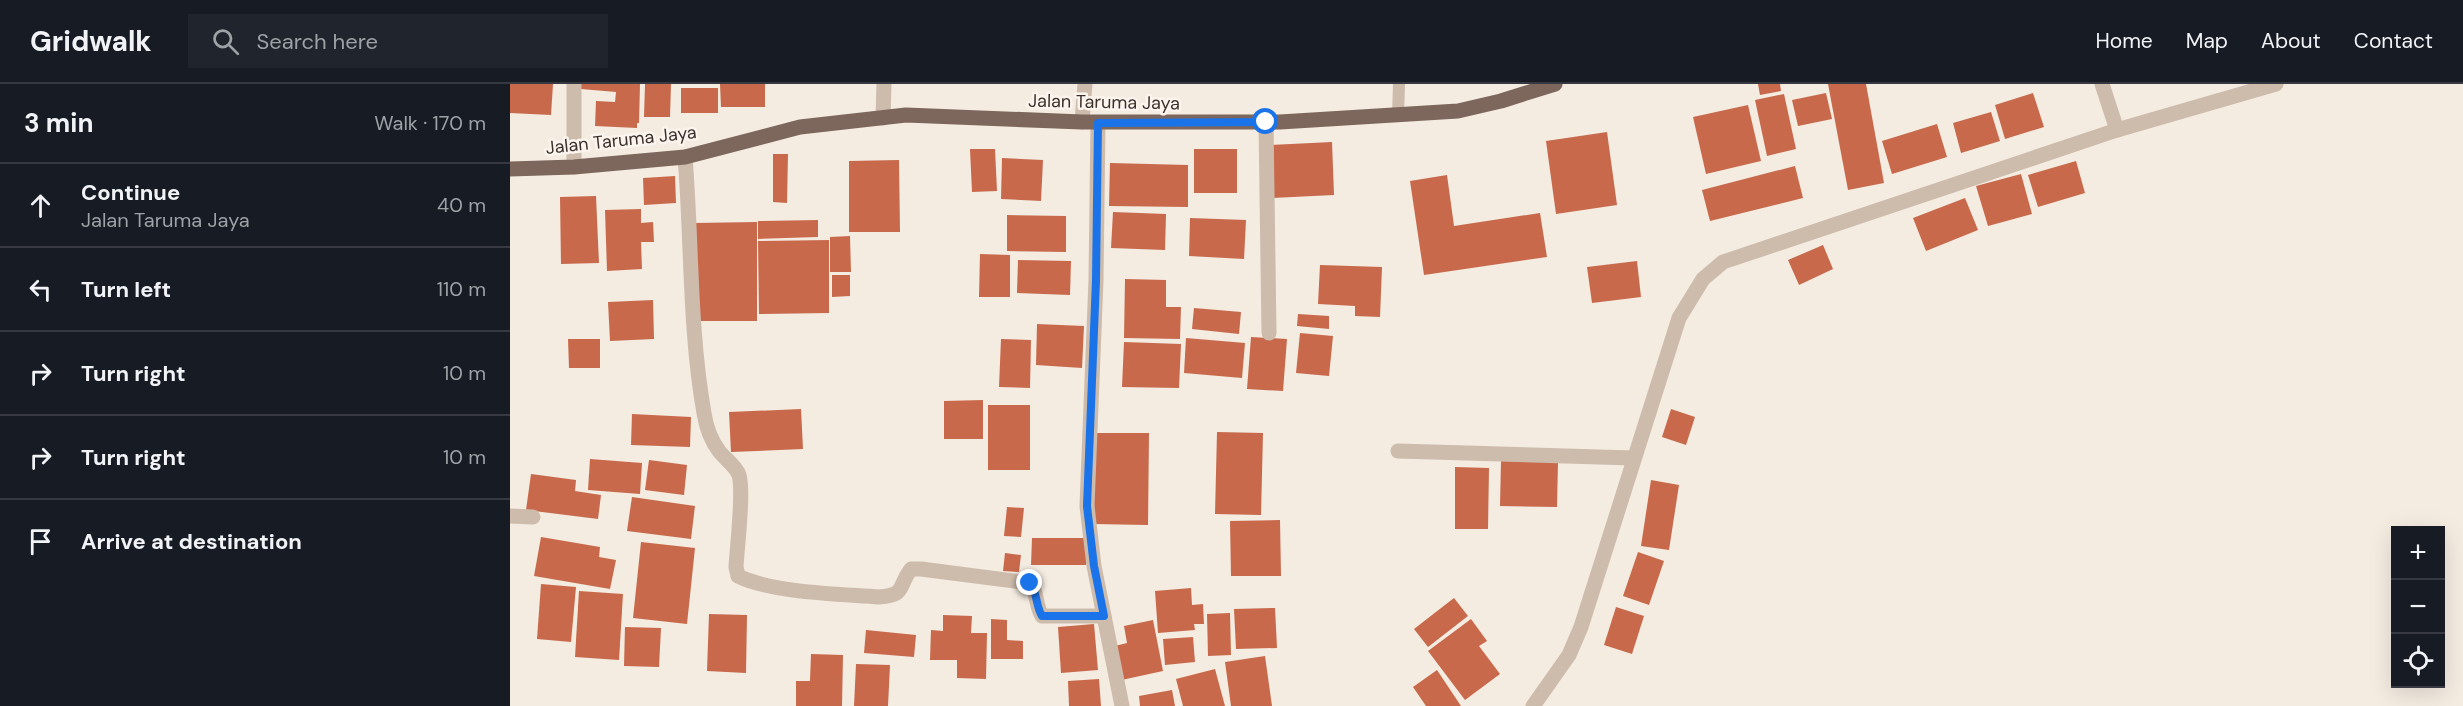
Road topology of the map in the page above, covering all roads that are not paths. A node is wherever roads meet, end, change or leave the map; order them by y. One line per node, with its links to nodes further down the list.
1 (574, 84): 15 (street)
2 (884, 84): 9 (street)
3 (1085, 84): 10 (street)
4 (1399, 84): 8 (lane)
5 (1555, 84): 8 (main road, Jalan Taruma Jaya)
6 (2102, 84): 13 (street)
7 (2276, 84): 13 (street)
8 (1398, 116): 11 (main road, Jalan Taruma Jaya)
9 (883, 118): 10 (main road, Jalan Taruma Jaya); 14 (main road, Jalan Taruma Jaya)
10 (1082, 122): 12 (main road, Jalan Taruma Jaya)
11 (1266, 122): 12 (main road, Jalan Taruma Jaya); 17 (street)
12 (1098, 123): 22 (street)
13 (2117, 130): 19 (street)
14 (685, 157): 15 (main road, Jalan Taruma Jaya); 22 (street)
15 (574, 168): 16 (main road, Jalan Taruma Jaya)
16 (510, 169)
17 (1269, 333)
18 (1398, 451): 19 (street)
19 (1633, 459): 24 (street)
20 (510, 516): 21 (street)
21 (533, 518)
22 (1104, 616): 23 (street)
23 (1122, 706)
24 (1533, 706)

